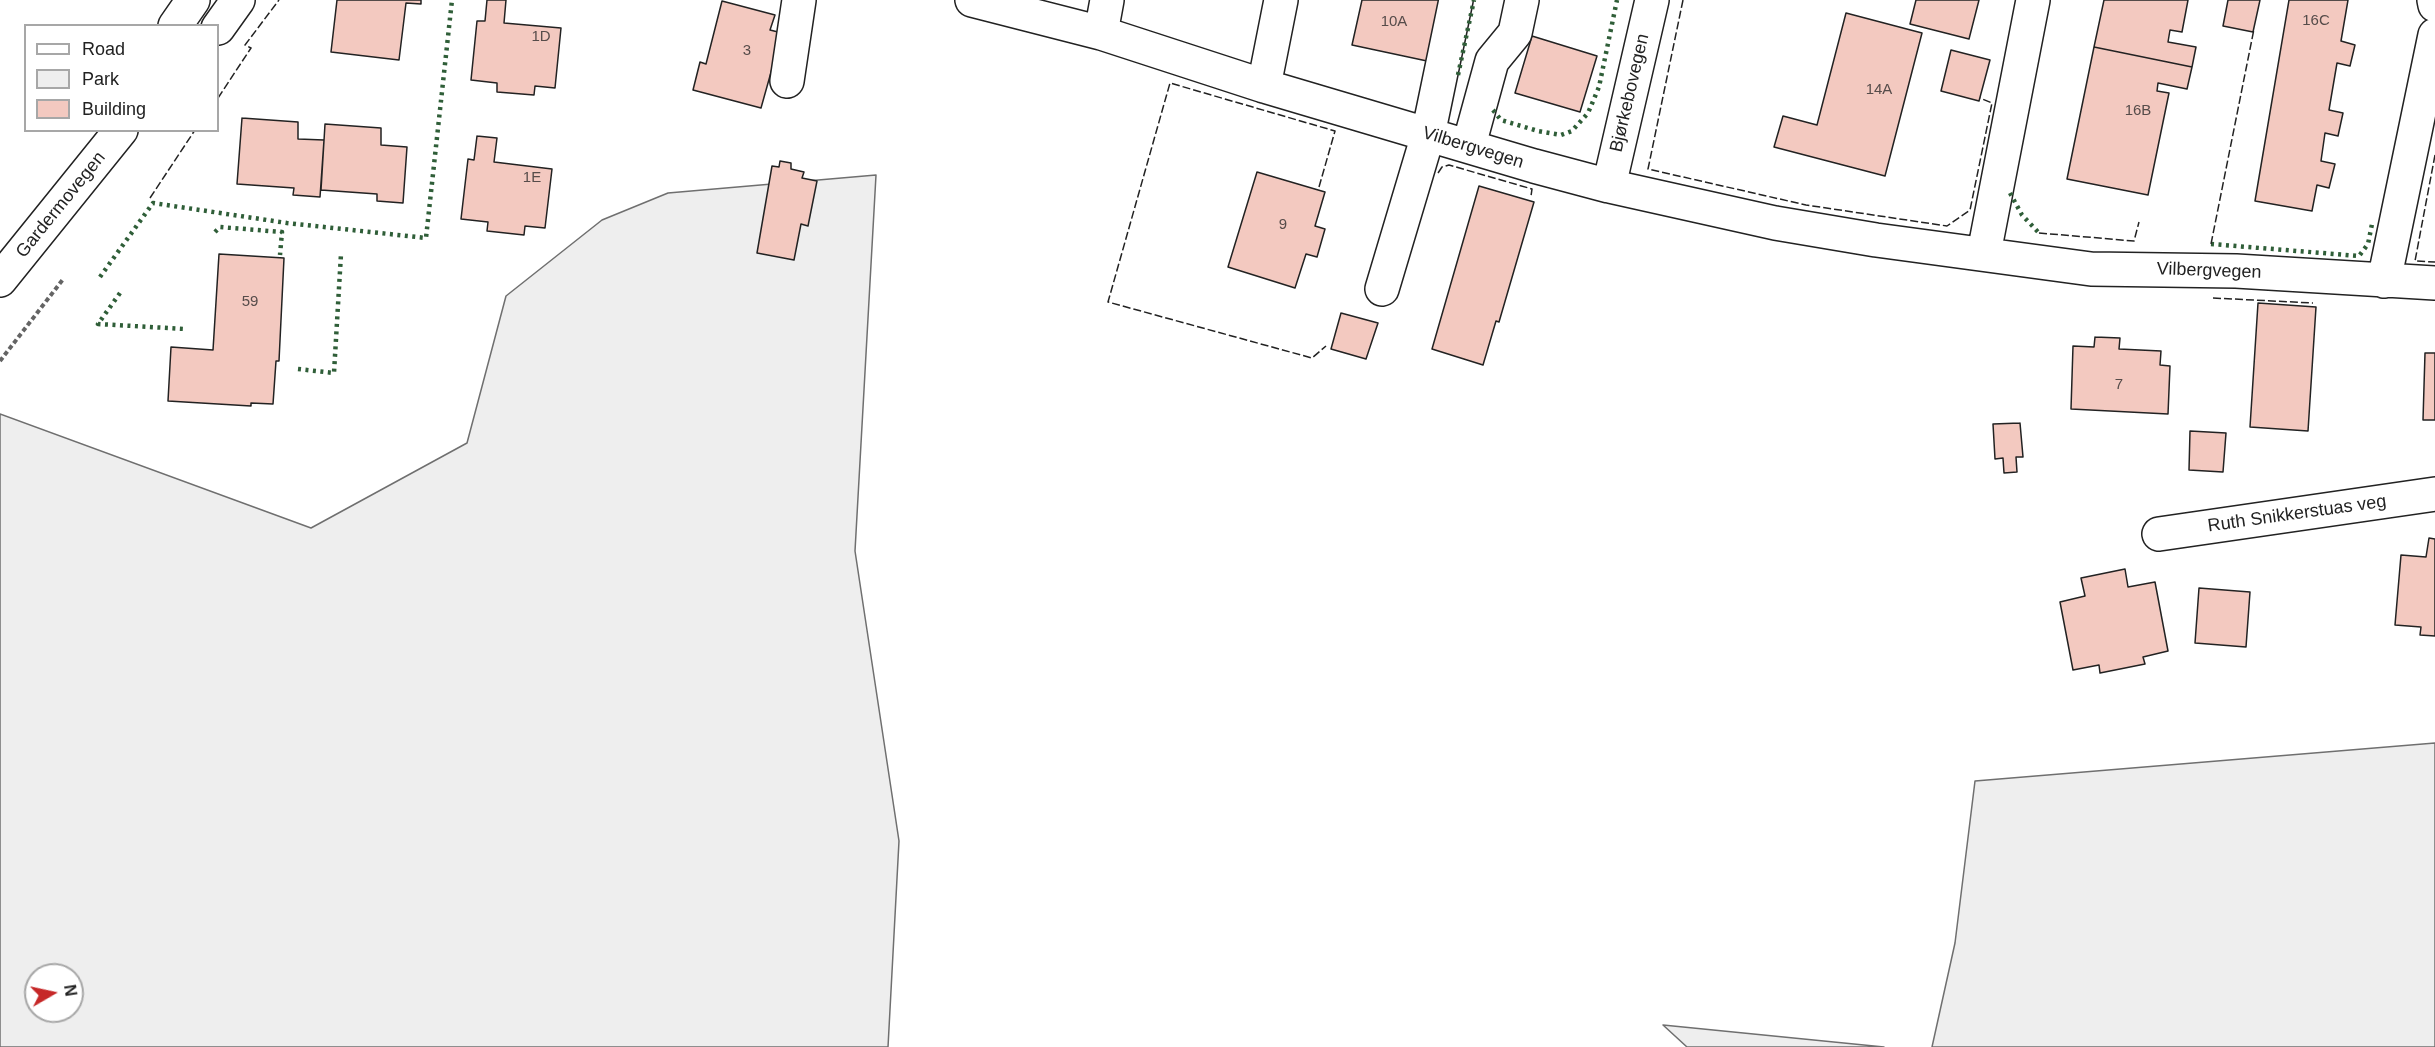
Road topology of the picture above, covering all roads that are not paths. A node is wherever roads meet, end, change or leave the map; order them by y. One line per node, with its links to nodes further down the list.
1 (193, 0): 13 (street)
2 (238, 0): 14 (street)
3 (799, 0): 17 (street)
4 (972, 0): 15 (street, Vilbergvegen)
5 (1107, 0): 15 (street)
6 (1281, 0): 18 (street)
7 (1456, 0): 20 (street)
8 (1522, 0): 21 (street)
9 (1652, 0): 22 (street, Bjørkebovegen)
10 (2033, 0): 23 (street)
11 (2434, 0): 12 (street)
12 (2435, 5)
13 (176, 24)
14 (219, 26)
15 (1101, 33): 18 (street, Vilbergvegen)
16 (2435, 35): 25 (street)
17 (787, 81)
18 (1264, 86): 20 (street, Vilbergvegen)
19 (120, 132): 24 (street, Gardermovegen)
20 (1428, 135): 21 (street, Vilbergvegen); 27 (street)
21 (1469, 145): 22 (street, Vilbergvegen)
22 (1609, 186): 23 (street, Vilbergvegen)
23 (1984, 253): 25 (street, Vilbergvegen)
24 (0, 280)
25 (2384, 281): 26 (street, Vilbergvegen)
26 (2435, 283)
27 (1382, 289)
28 (2435, 494): 29 (street, Ruth Snikkerstuas veg)
29 (2159, 534)

